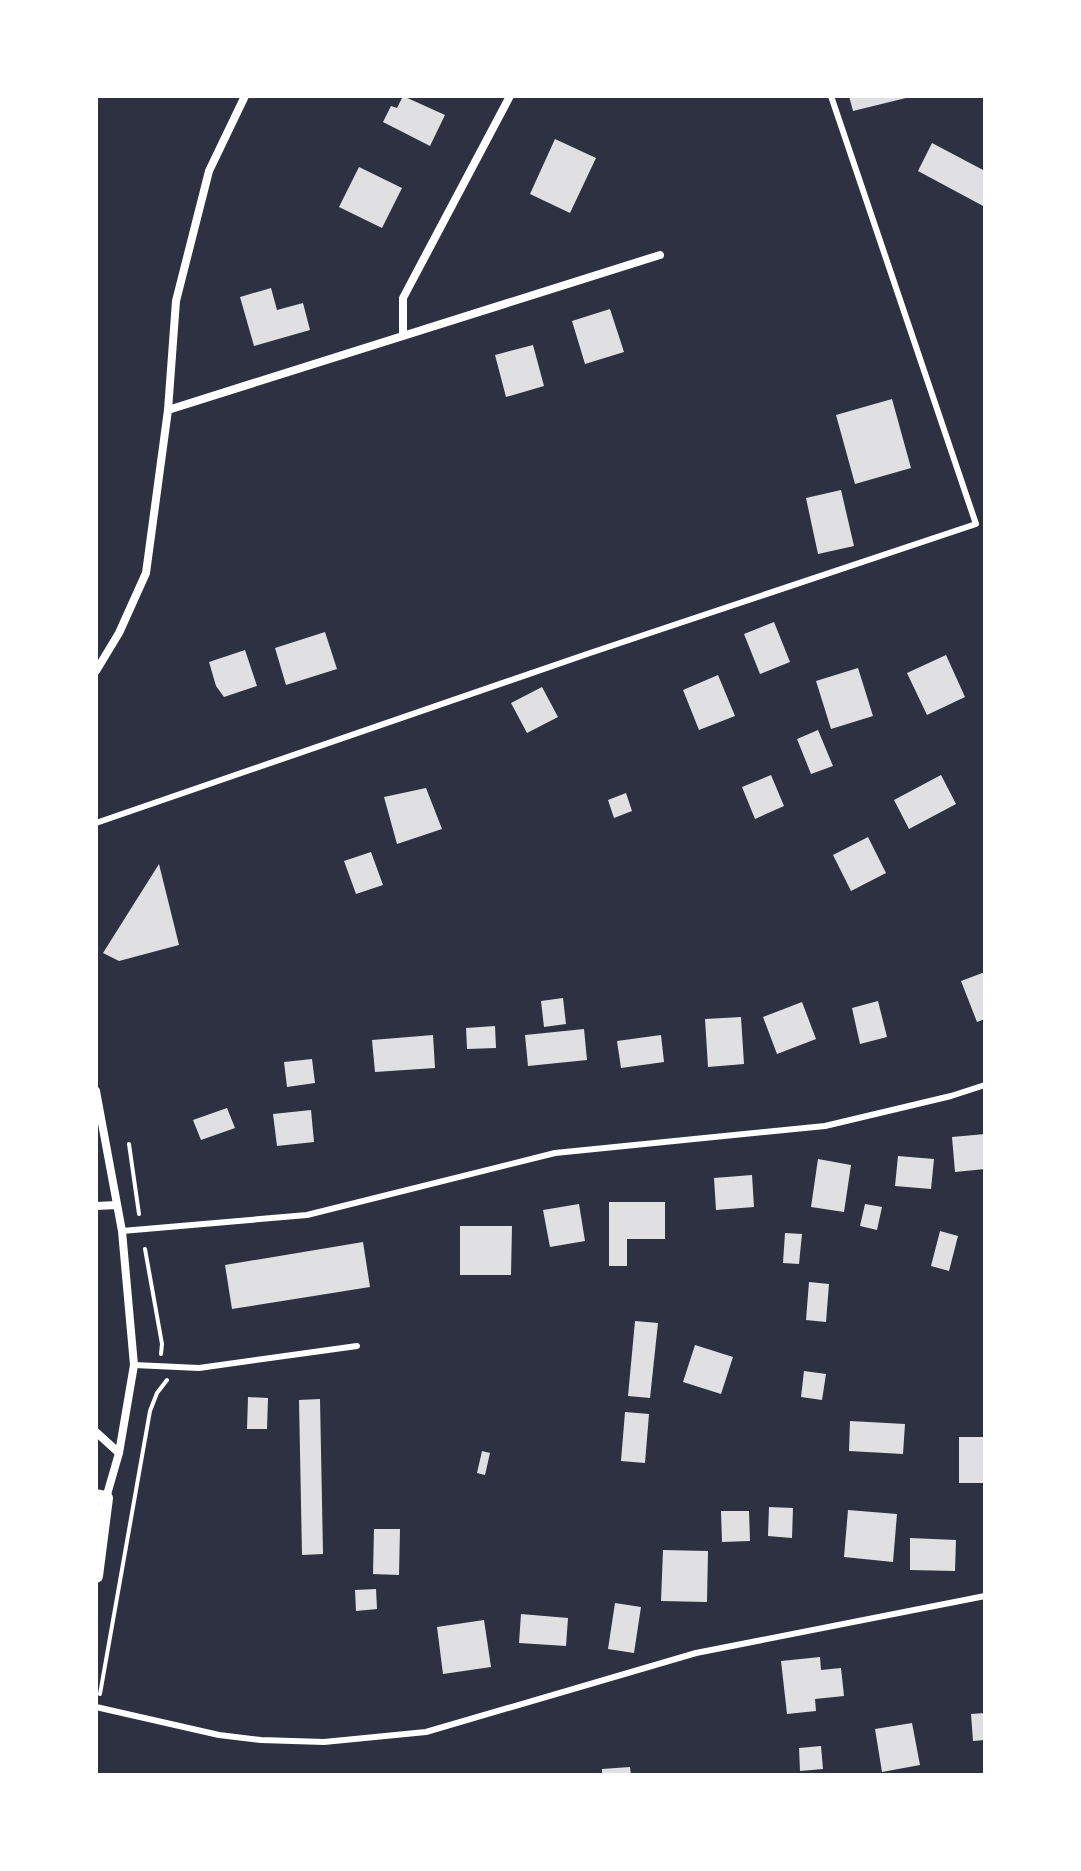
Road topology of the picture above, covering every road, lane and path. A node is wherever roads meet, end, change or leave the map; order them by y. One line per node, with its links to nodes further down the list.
1 (245, 96): 6 (street)
2 (510, 96): 5 (street)
3 (831, 96): 8 (lane)
4 (660, 255): 5 (street)
5 (403, 336): 6 (street)
6 (168, 410): 9 (street)
7 (985, 521): 8 (lane)
8 (976, 524): 10 (lane)
9 (96, 671)
10 (96, 823)
11 (985, 1085): 17 (lane)
12 (96, 1091): 14 (street)
13 (129, 1144): 16 (path)
14 (117, 1205): 15 (street); 17 (street)
15 (96, 1206)
16 (139, 1214)
17 (122, 1231): 20 (street)
18 (145, 1249): 21 (path)
19 (357, 1346): 21 (lane)
20 (134, 1365): 21 (lane); 25 (street)
21 (159, 1367): 23 (path)
22 (168, 1379): 23 (path)
23 (157, 1393): 29 (path)
24 (96, 1432): 25 (street)
25 (119, 1453): 26 (street)
26 (101, 1497): 27 (street)
27 (96, 1576)
28 (985, 1596): 29 (lane)
29 (97, 1707)

